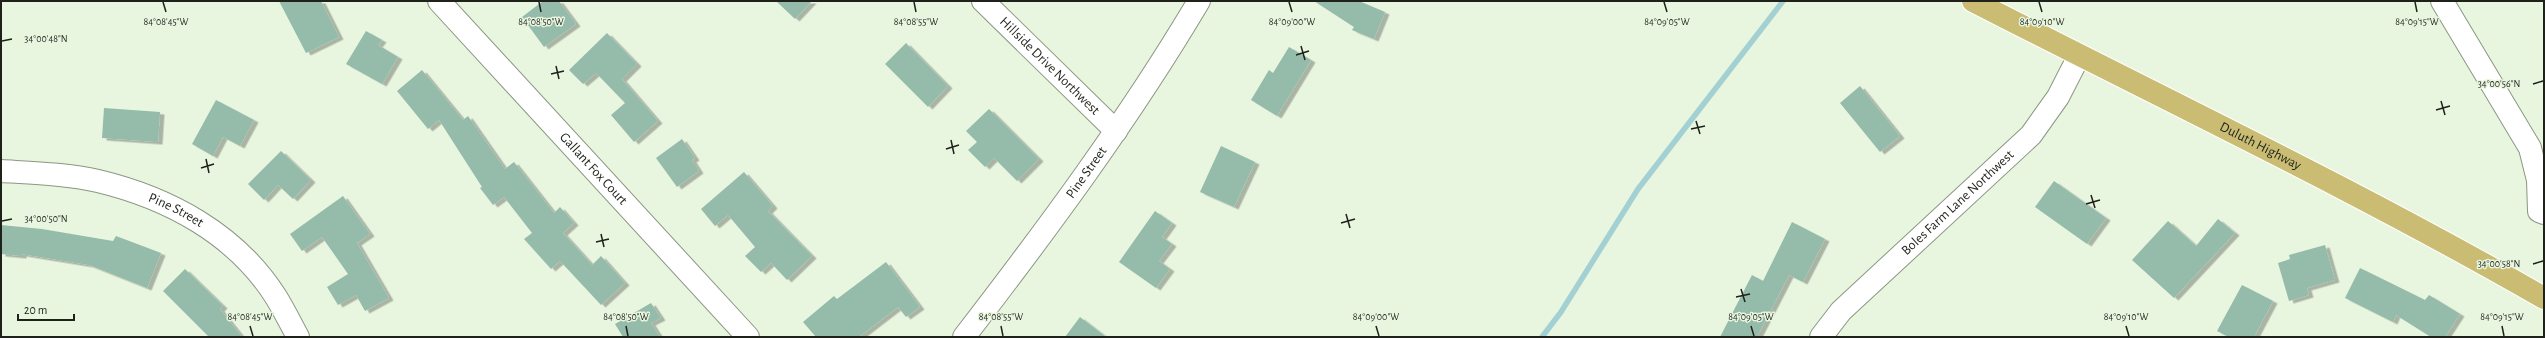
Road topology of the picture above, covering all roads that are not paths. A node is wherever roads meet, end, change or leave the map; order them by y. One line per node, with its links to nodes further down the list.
1 (439, 1): 12 (street, Gallant Fox Court)
2 (983, 1): 7 (street, Hillside Drive Northwest)
3 (1200, 1): 7 (street, Pine Street)
4 (1973, 1): 6 (main road, Duluth Highway)
5 (2442, 1): 9 (street)
6 (2079, 56): 10 (main road, Duluth Highway); 14 (street, Boles Farm Lane Northwest)
7 (1116, 131): 13 (street, Pine Street)
8 (1, 171): 11 (street, Pine Street)
9 (2541, 212)
10 (2544, 298)
11 (298, 337)
12 (748, 337)
13 (964, 337)
14 (1821, 337)

